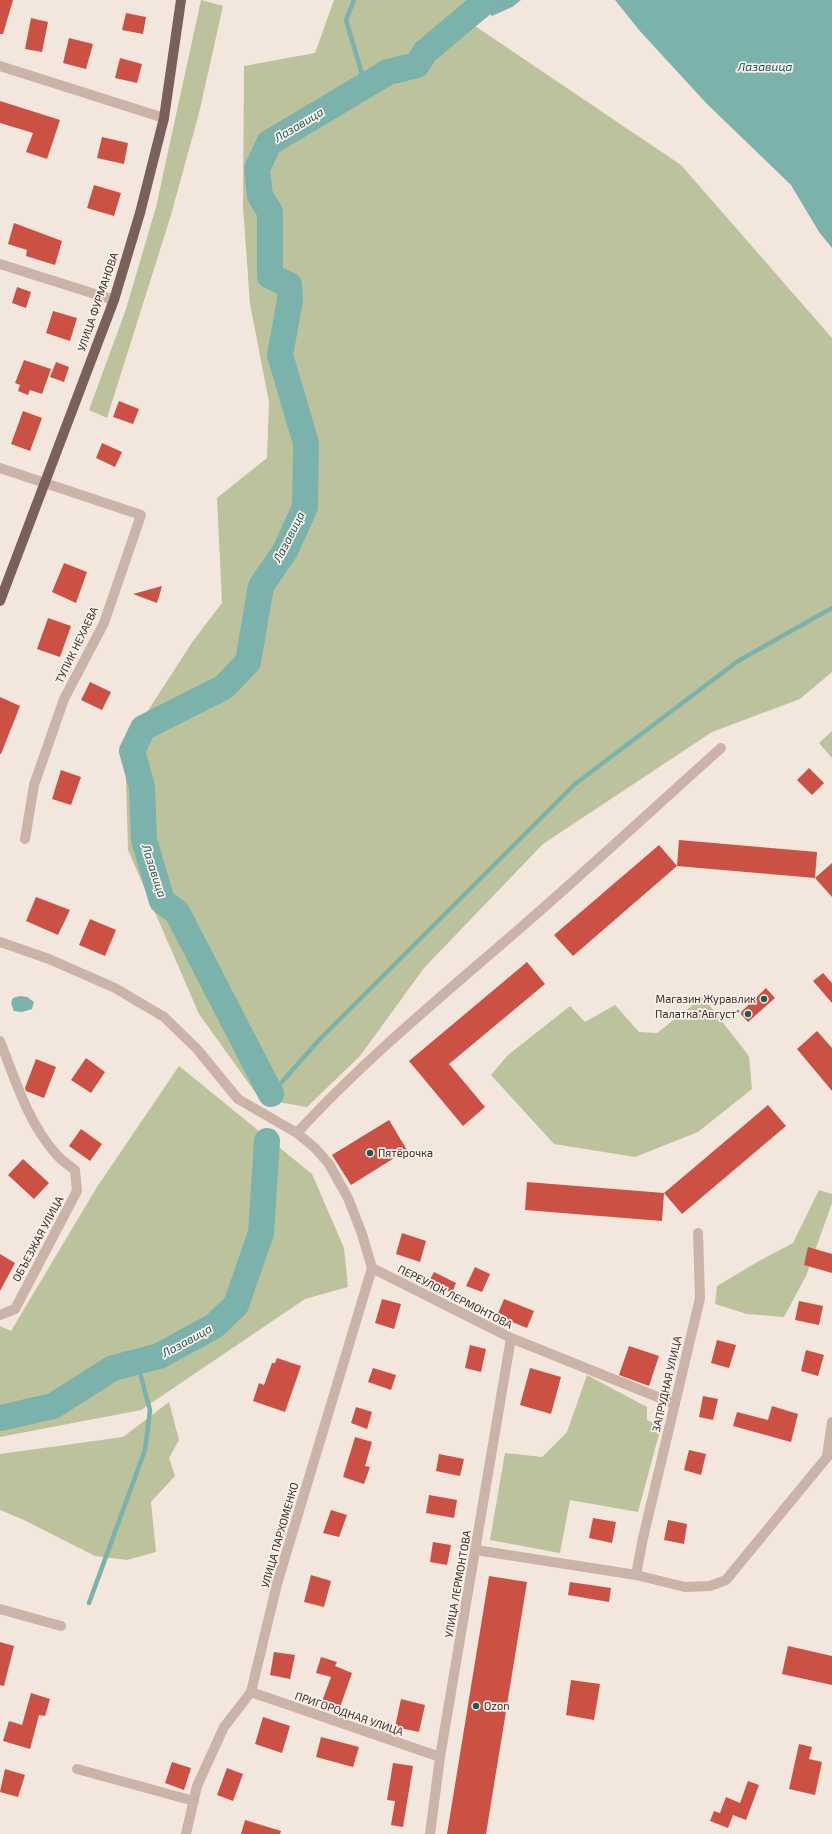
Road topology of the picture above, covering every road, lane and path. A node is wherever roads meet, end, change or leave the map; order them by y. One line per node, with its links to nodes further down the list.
1 (180, 0): 3 (main road, УЛИЦА ФУРМАНОВА)
2 (0, 66): 3 (street)
3 (164, 118): 5 (main road, УЛИЦА ФУРМАНОВА)
4 (0, 264): 5 (street)
5 (114, 300): 7 (main road, УЛИЦА ФУРМАНОВА)
6 (0, 468): 7 (street)
7 (44, 482): 8 (main road, УЛИЦА ФУРМАНОВА); 10 (street, ТУПИК НЕХАЕВА)
8 (0, 601)
9 (721, 748): 13 (street)
10 (26, 840)
11 (0, 942): 13 (street)
12 (0, 1041): 16 (street, ОБЪЕЗЖАЯ УЛИЦА)
13 (297, 1133): 15 (street)
14 (698, 1233): 18 (street, ЗАПРУДНАЯ УЛИЦА)
15 (372, 1268): 17 (street, ПЕРЕУЛОК ЛЕРМОНТОВА); 25 (street, УЛИЦА ПАРХОМЕНКО)
16 (0, 1315)
17 (511, 1338): 18 (street, ПЕРЕУЛОК ЛЕРМОНТОВА); 21 (street, УЛИЦА ЛЕРМОНТОВА)
18 (675, 1404): 22 (street, ЗАПРУДНАЯ УЛИЦА)
19 (832, 1422): 20 (street)
20 (830, 1453): 22 (street)
21 (476, 1550): 22 (street); 26 (street, УЛИЦА ЛЕРМОНТОВА)
22 (636, 1575)
23 (0, 1609): 24 (street)
24 (61, 1626)
25 (251, 1692): 26 (street, ПРИГОРОДНАЯ УЛИЦА); 28 (street, УЛИЦА ПАРХОМЕНКО)
26 (440, 1757): 30 (street, УЛИЦА ЛЕРМОНТОВА)
27 (78, 1769): 28 (street)
28 (194, 1801): 29 (street, УЛИЦА ПАРХОМЕНКО)
29 (186, 1834)
30 (430, 1834)

